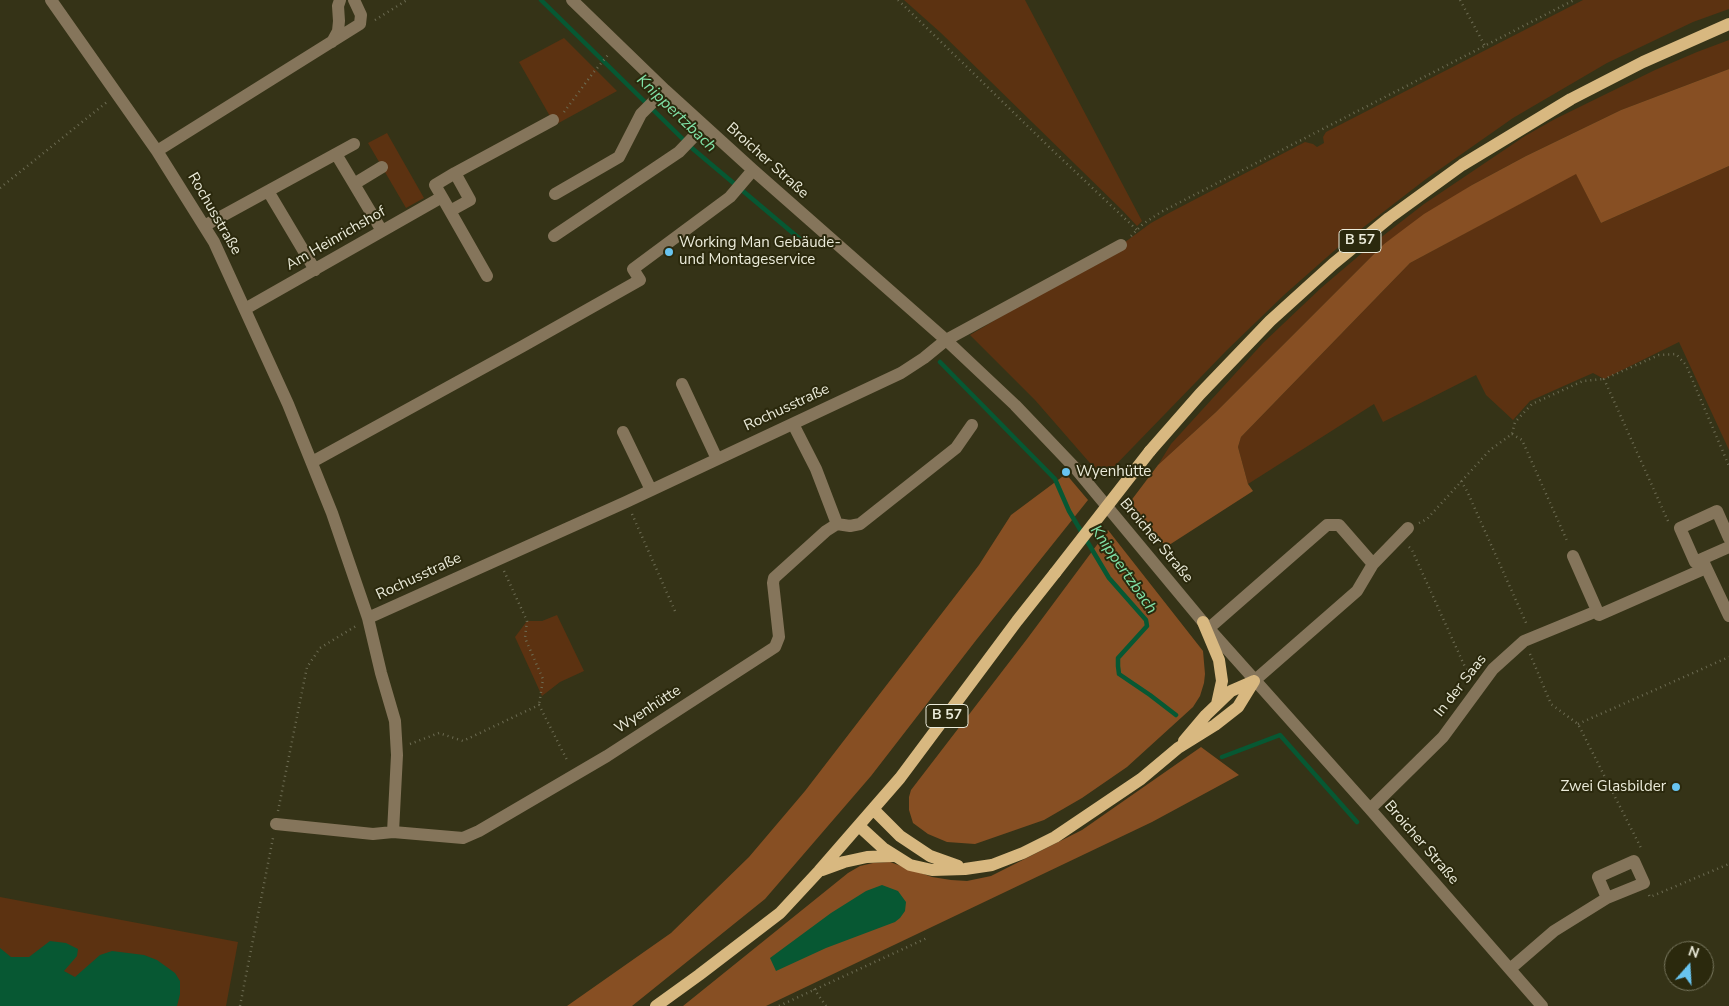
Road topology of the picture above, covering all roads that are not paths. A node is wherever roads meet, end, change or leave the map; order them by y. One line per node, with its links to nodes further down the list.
1 (51, 0): 11 (street, Rochusstraße)
2 (340, 0): 6 (street)
3 (354, 0): 6 (street)
4 (572, 0): 7 (street, Broicher Straße)
5 (1729, 24): 51 (main road, B 57, bridge)
6 (332, 42): 11 (street)
7 (660, 94): 9 (street, Broicher Straße); 18 (street)
8 (553, 120): 14 (street)
9 (704, 126): 15 (street, Broicher Straße); 23 (street)
10 (354, 144): 17 (street)
11 (157, 151): 21 (street, Rochusstraße)
12 (339, 158): 16 (street)
13 (382, 167): 16 (street)
14 (455, 174): 19 (street); 20 (street)
15 (749, 175): 28 (street, Broicher Straße); 34 (street)
16 (354, 184): 22 (street)
17 (268, 191): 21 (street); 25 (street)
18 (555, 194)
19 (442, 197): 20 (street); 22 (street, Am Heinrichshof)
20 (450, 211): 26 (street)
21 (204, 226): 27 (street, Rochusstraße)
22 (382, 232): 25 (street, Am Heinrichshof)
23 (554, 236)
24 (1120, 245): 28 (street)
25 (315, 270): 27 (street, Am Heinrichshof)
26 (487, 276)
27 (245, 310): 34 (street, Rochusstraße)
28 (946, 340): 30 (street, Rochusstraße); 47 (street, Broicher Straße)
29 (682, 384): 33 (street)
30 (793, 424): 33 (street, Rochusstraße); 36 (street)
31 (972, 425): 36 (street)
32 (623, 432): 35 (street)
33 (717, 459): 35 (street, Rochusstraße)
34 (312, 462): 46 (street, Rochusstraße)
35 (651, 490): 46 (street, Rochusstraße)
36 (837, 524): 55 (street, Wyenhütte)
37 (1404, 532): 42 (street)
38 (1729, 538): 41 (street)
39 (1729, 547): 41 (street)
40 (1574, 556): 44 (street)
41 (1704, 563): 43 (street); 44 (street, In der Saas)
42 (1373, 564): 47 (street); 48 (street)
43 (1724, 591): 45 (street)
44 (1597, 611): 52 (street, In der Saas)
45 (1729, 616)
46 (368, 618): 55 (street)
47 (1206, 625): 48 (street, Broicher Straße); 49 (main road)
48 (1254, 681): 49 (main road); 50 (main road); 52 (street, Broicher Straße)
49 (1217, 704): 50 (main road)
50 (1178, 748): 57 (main road)
51 (873, 808): 54 (main road, B 57); 57 (main road)
52 (1370, 809): 60 (street, Broicher Straße)
53 (276, 824): 55 (street, Wyenhütte)
54 (859, 826): 56 (main road); 58 (main road, B 57)
55 (394, 832)
56 (893, 856): 57 (main road); 58 (main road)
57 (966, 869)
58 (819, 871): 61 (main road, B 57)
59 (1607, 898): 59 (street); 60 (street)
60 (1510, 969): 62 (street, Broicher Straße)
61 (656, 1006)
62 (1542, 1006)

